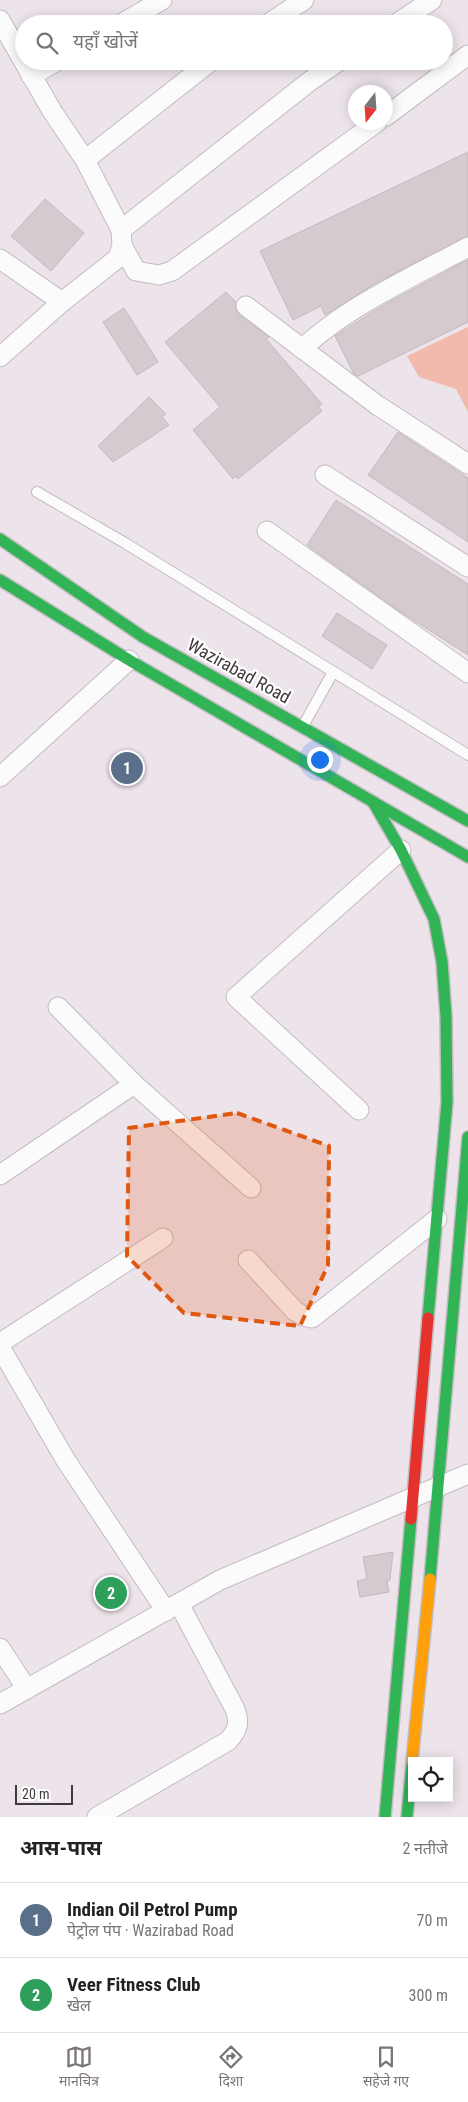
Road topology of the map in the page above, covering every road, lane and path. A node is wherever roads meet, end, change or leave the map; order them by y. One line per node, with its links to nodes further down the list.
1 (162, 0): 4 (street)
2 (304, 0): 5 (street)
3 (432, 0): 6 (street)
4 (136, 15)
5 (282, 15)
6 (410, 15)
7 (0, 20): 8 (street)
8 (15, 47)
9 (468, 55): 10 (street)
10 (453, 66)
11 (28, 70): 16 (street)
12 (41, 70): 16 (street)
13 (199, 70): 19 (street)
14 (326, 70): 20 (street)
15 (448, 70): 17 (street)
16 (31, 76): 19 (street)
17 (393, 111)
18 (366, 130): 20 (street)
19 (86, 160): 20 (street)
20 (121, 237): 23 (street)
21 (468, 247): 25 (street)
22 (0, 259): 23 (street)
23 (62, 302): 26 (street)
24 (246, 306): 25 (street)
25 (302, 349): 27 (street)
26 (0, 357)
27 (468, 464)
28 (325, 475): 32 (street)
29 (38, 492): 35 (lane)
30 (267, 531): 36 (street)
31 (0, 539): 37 (main road, Wazirabad Road)
32 (468, 567)
33 (0, 580): 34 (main road)
34 (129, 660): 39 (street); 40 (main road)
35 (333, 672): 37 (lane); 38 (lane)
36 (468, 673)
37 (302, 727): 41 (main road, Wazirabad Road)
38 (468, 754)
39 (0, 777)
40 (373, 802): 42 (main road); 43 (main road)
41 (468, 821)
42 (401, 850): 46 (street); 50 (main road)
43 (468, 856)
44 (58, 1007): 45 (street)
45 (134, 1084): 48 (street); 49 (street)
46 (358, 1110)
47 (468, 1137): 55 (main road)
48 (0, 1175)
49 (251, 1188)
50 (437, 1219): 52 (street); 56 (main road)
51 (163, 1238): 53 (street)
52 (248, 1260)
53 (0, 1345): 57 (street)
54 (468, 1474): 55 (street)
55 (439, 1486): 56 (street); 63 (main road)
56 (414, 1495): 57 (street); 61 (main road)
57 (172, 1607): 59 (street); 65 (street)
58 (0, 1648): 59 (street)
59 (26, 1690): 60 (street)
60 (0, 1704)
61 (391, 1749): 62 (main road); 66 (main road)
62 (410, 1757)
63 (412, 1757)
64 (408, 1797): 67 (main road)
65 (97, 1817)
66 (385, 1817)
67 (406, 1817)

